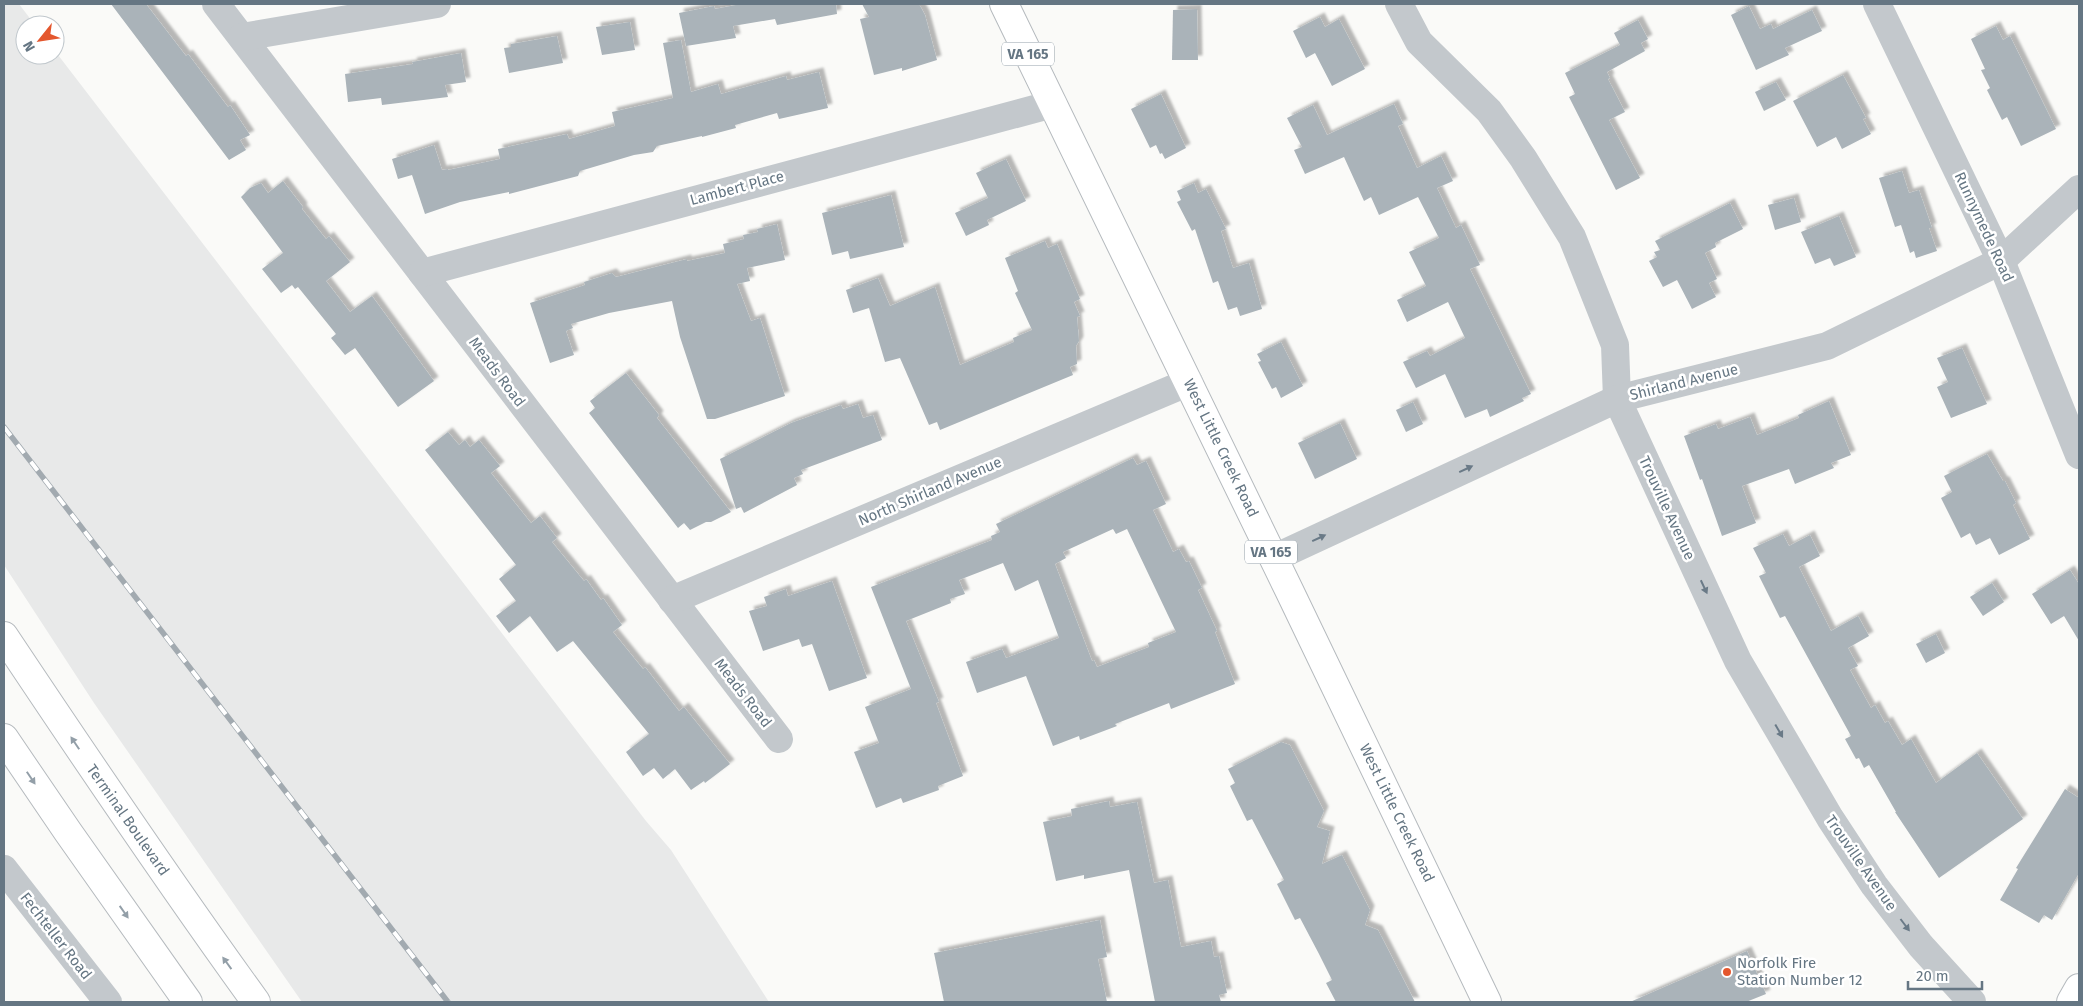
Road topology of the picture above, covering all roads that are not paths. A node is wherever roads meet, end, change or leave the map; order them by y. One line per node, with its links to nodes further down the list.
1 (216, 4): 6 (street, Meads Road)
2 (437, 4): 6 (street)
3 (1004, 4): 7 (main road, West Little Creek Road / VA 165)
4 (1399, 4): 12 (street, Trouville Avenue)
5 (1877, 4): 9 (street, Runnymede Road)
6 (242, 37): 10 (street, Meads Road)
7 (1053, 104): 10 (street, Lambert Place); 11 (main road, West Little Creek Road / VA 165)
8 (2079, 189): 9 (street, Shirland Avenue)
9 (2001, 261): 12 (street, Shirland Avenue); 13 (street, Runnymede Road)
10 (422, 273): 15 (street, Meads Road)
11 (1189, 382): 14 (main road, West Little Creek Road / VA 165); 15 (street, North Shirland Avenue)
12 (1617, 399): 14 (street, Shirland Avenue, one-way to 12); 25 (street, Trouville Avenue, one-way to 25)
13 (2079, 454)
14 (1274, 558): 24 (main road, West Little Creek Road / VA 165)
15 (672, 600): 18 (street, Meads Road)
16 (4, 636): 23 (main road, Terminal Boulevard, one-way to 16)
17 (4, 738): 22 (main road, one-way to 22)
18 (779, 739)
19 (4, 869): 21 (street, Fechteller Road)
20 (2079, 988): 26 (main road)
21 (106, 1002)
22 (188, 1002)
23 (256, 1002)
24 (1487, 1002)
25 (1972, 1002)
26 (2071, 1002)

